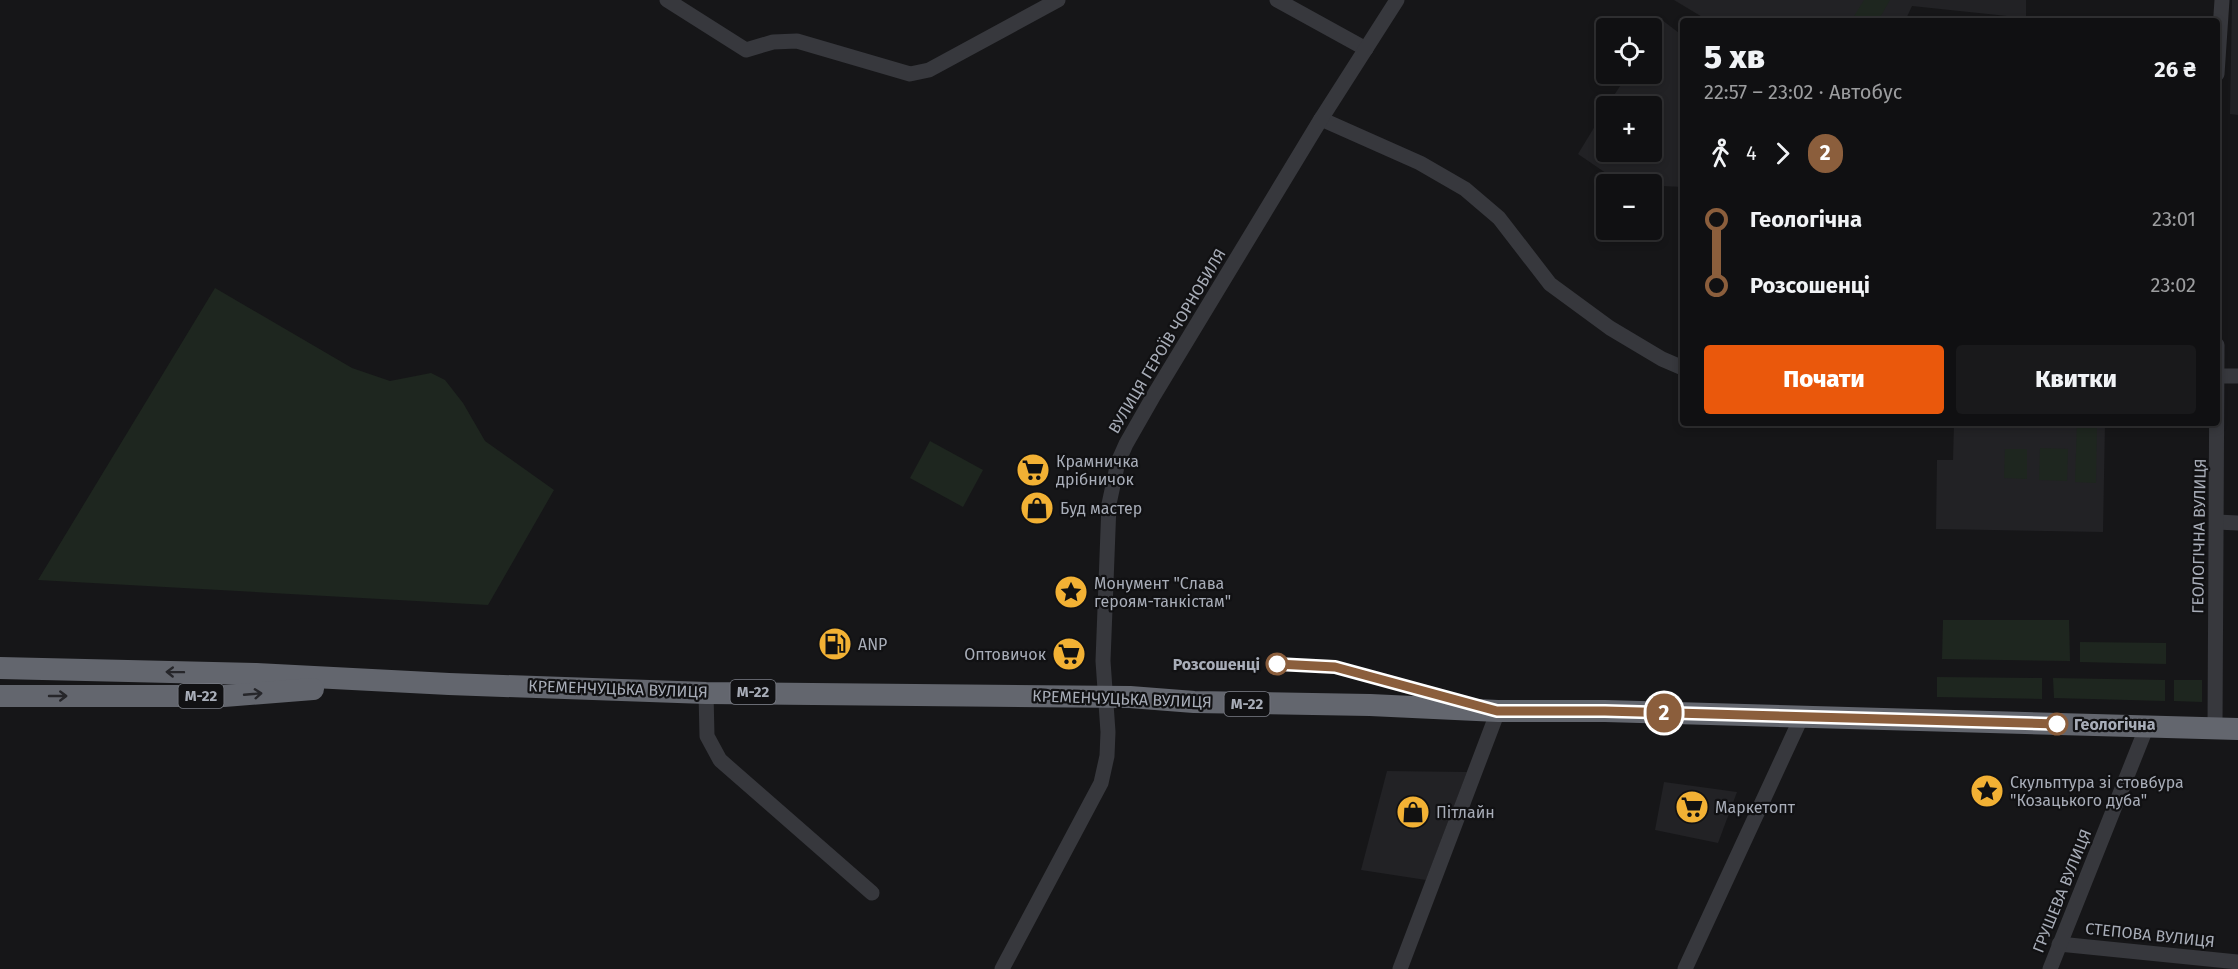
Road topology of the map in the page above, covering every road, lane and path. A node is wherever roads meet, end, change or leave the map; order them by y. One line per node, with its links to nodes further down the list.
1 (667, 0): 2 (street)
2 (1058, 0)
3 (1277, 0): 7 (street)
4 (1397, 0): 7 (street, ВУЛИЦЯ ГЕРОЇВ ЧОРНОБИЛЯ)
5 (2222, 0): 6 (street)
6 (2220, 30)
7 (1366, 49): 8 (street, ВУЛИЦЯ ГЕРОЇВ ЧОРНОБИЛЯ)
8 (1321, 119): 9 (street); 19 (street, ВУЛИЦЯ ГЕРОЇВ ЧОРНОБИЛЯ)
9 (1680, 367)
10 (2220, 376): 11 (street)
11 (2238, 376)
12 (2217, 426): 13 (street, ГЕОЛОГІЧНА ВУЛИЦЯ)
13 (2217, 522): 14 (street); 23 (street, ГЕОЛОГІЧНА ВУЛИЦЯ)
14 (2238, 523)
15 (0, 668): 16 (highway, М-22, one-way to 15)
16 (402, 682): 17 (highway, КРЕМЕНЧУЦЬКА ВУЛИЦЯ / М-22); 18 (highway, М-22, one-way to 16)
17 (706, 693): 19 (highway, КРЕМЕНЧУЦЬКА ВУЛИЦЯ / М-22); 25 (street)
18 (0, 696)
19 (1105, 696): 20 (highway, КРЕМЕНЧУЦЬКА ВУЛИЦЯ / М-22); 28 (street, ВУЛИЦЯ ГЕРОЇВ ЧОРНОБИЛЯ)
20 (1497, 711): 21 (highway, КРЕМЕНЧУЦЬКА ВУЛИЦЯ / М-22); 29 (street)
21 (1802, 716): 22 (highway, КРЕМЕНЧУЦЬКА ВУЛИЦЯ / М-22); 30 (street)
22 (2148, 726): 23 (highway, КРЕМЕНЧУЦЬКА ВУЛИЦЯ / М-22); 26 (street, ГРУШЕВА ВУЛИЦЯ)
23 (2215, 728): 24 (highway, КРЕМЕНЧУЦЬКА ВУЛИЦЯ / М-22)
24 (2238, 729)
25 (872, 893)
26 (2059, 945): 27 (street, СТЕПОВА ВУЛИЦЯ); 31 (street, ГРУШЕВА ВУЛИЦЯ)
27 (2238, 962)
28 (1002, 969)
29 (1400, 969)
30 (1685, 969)
31 (2050, 969)

